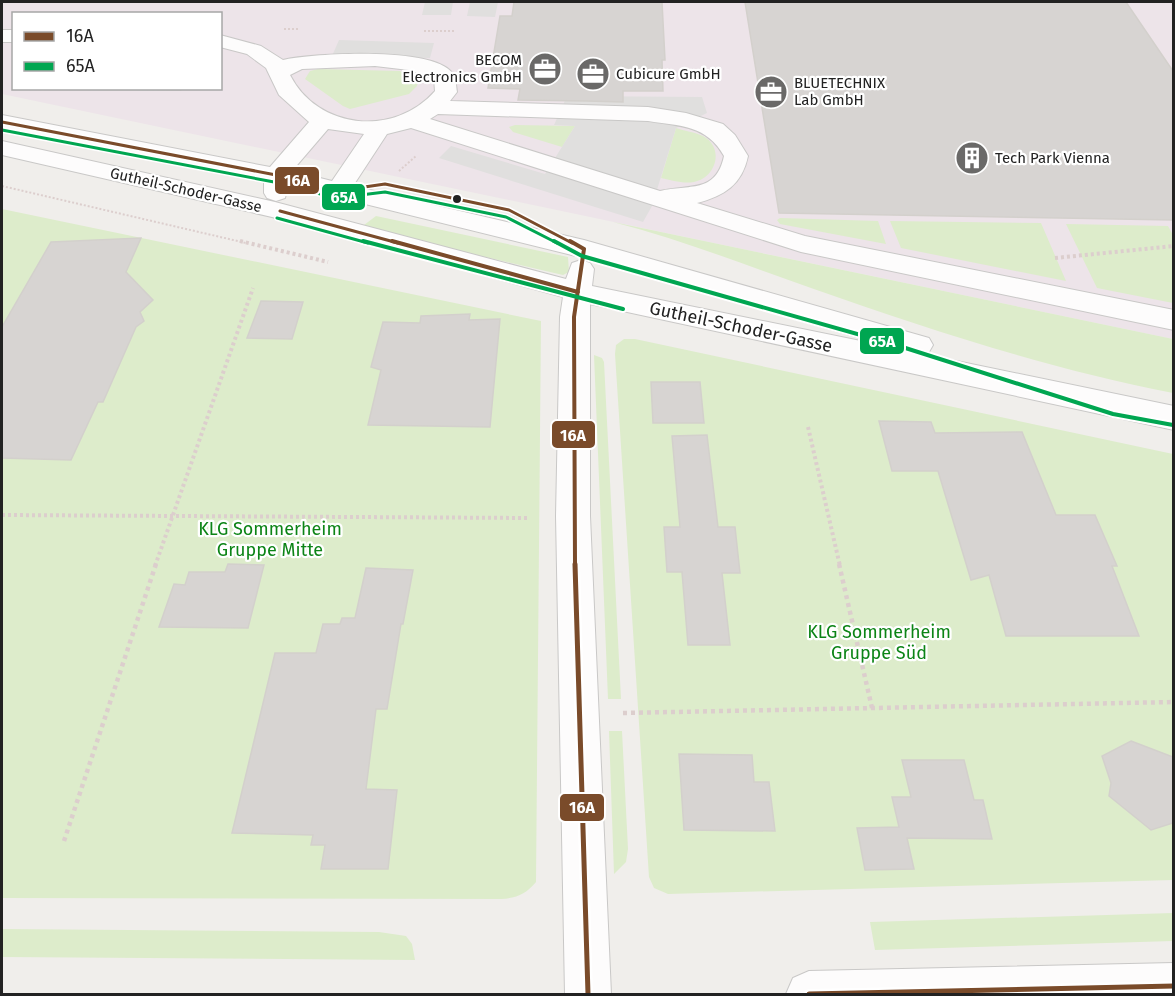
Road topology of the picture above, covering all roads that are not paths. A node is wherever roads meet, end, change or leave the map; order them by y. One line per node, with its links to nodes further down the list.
1 (222, 42): 2 (street)
2 (280, 72): 3 (street); 4 (street)
3 (434, 107): 5 (street); 11 (street)
4 (322, 121): 7 (street); 9 (street)
5 (412, 121): 7 (street); 11 (street)
6 (2, 122): 9 (street, Gutheil-Schoder-Gasse)
7 (379, 129): 10 (street)
8 (2, 148): 12 (street, Gutheil-Schoder-Gasse)
9 (276, 175): 10 (street, Gutheil-Schoder-Gasse); 12 (street)
10 (343, 184): 12 (street); 13 (street, Gutheil-Schoder-Gasse); 13 (street, Gutheil-Schoder-Gasse)
11 (660, 197): 16 (street)
12 (275, 210): 15 (street, Gutheil-Schoder-Gasse)
13 (584, 249): 14 (street, Gutheil-Schoder-Gasse); 15 (street)
14 (732, 289): 15 (street, Gutheil-Schoder-Gasse); 17 (street, Gutheil-Schoder-Gasse)
15 (578, 292): 17 (street, Gutheil-Schoder-Gasse); 21 (street)
16 (1173, 320)
17 (1115, 407): 18 (street, Gutheil-Schoder-Gasse)
18 (1173, 418)
19 (1173, 986): 20 (street)
20 (1050, 992): 22 (street)
21 (588, 994)
22 (809, 994)

